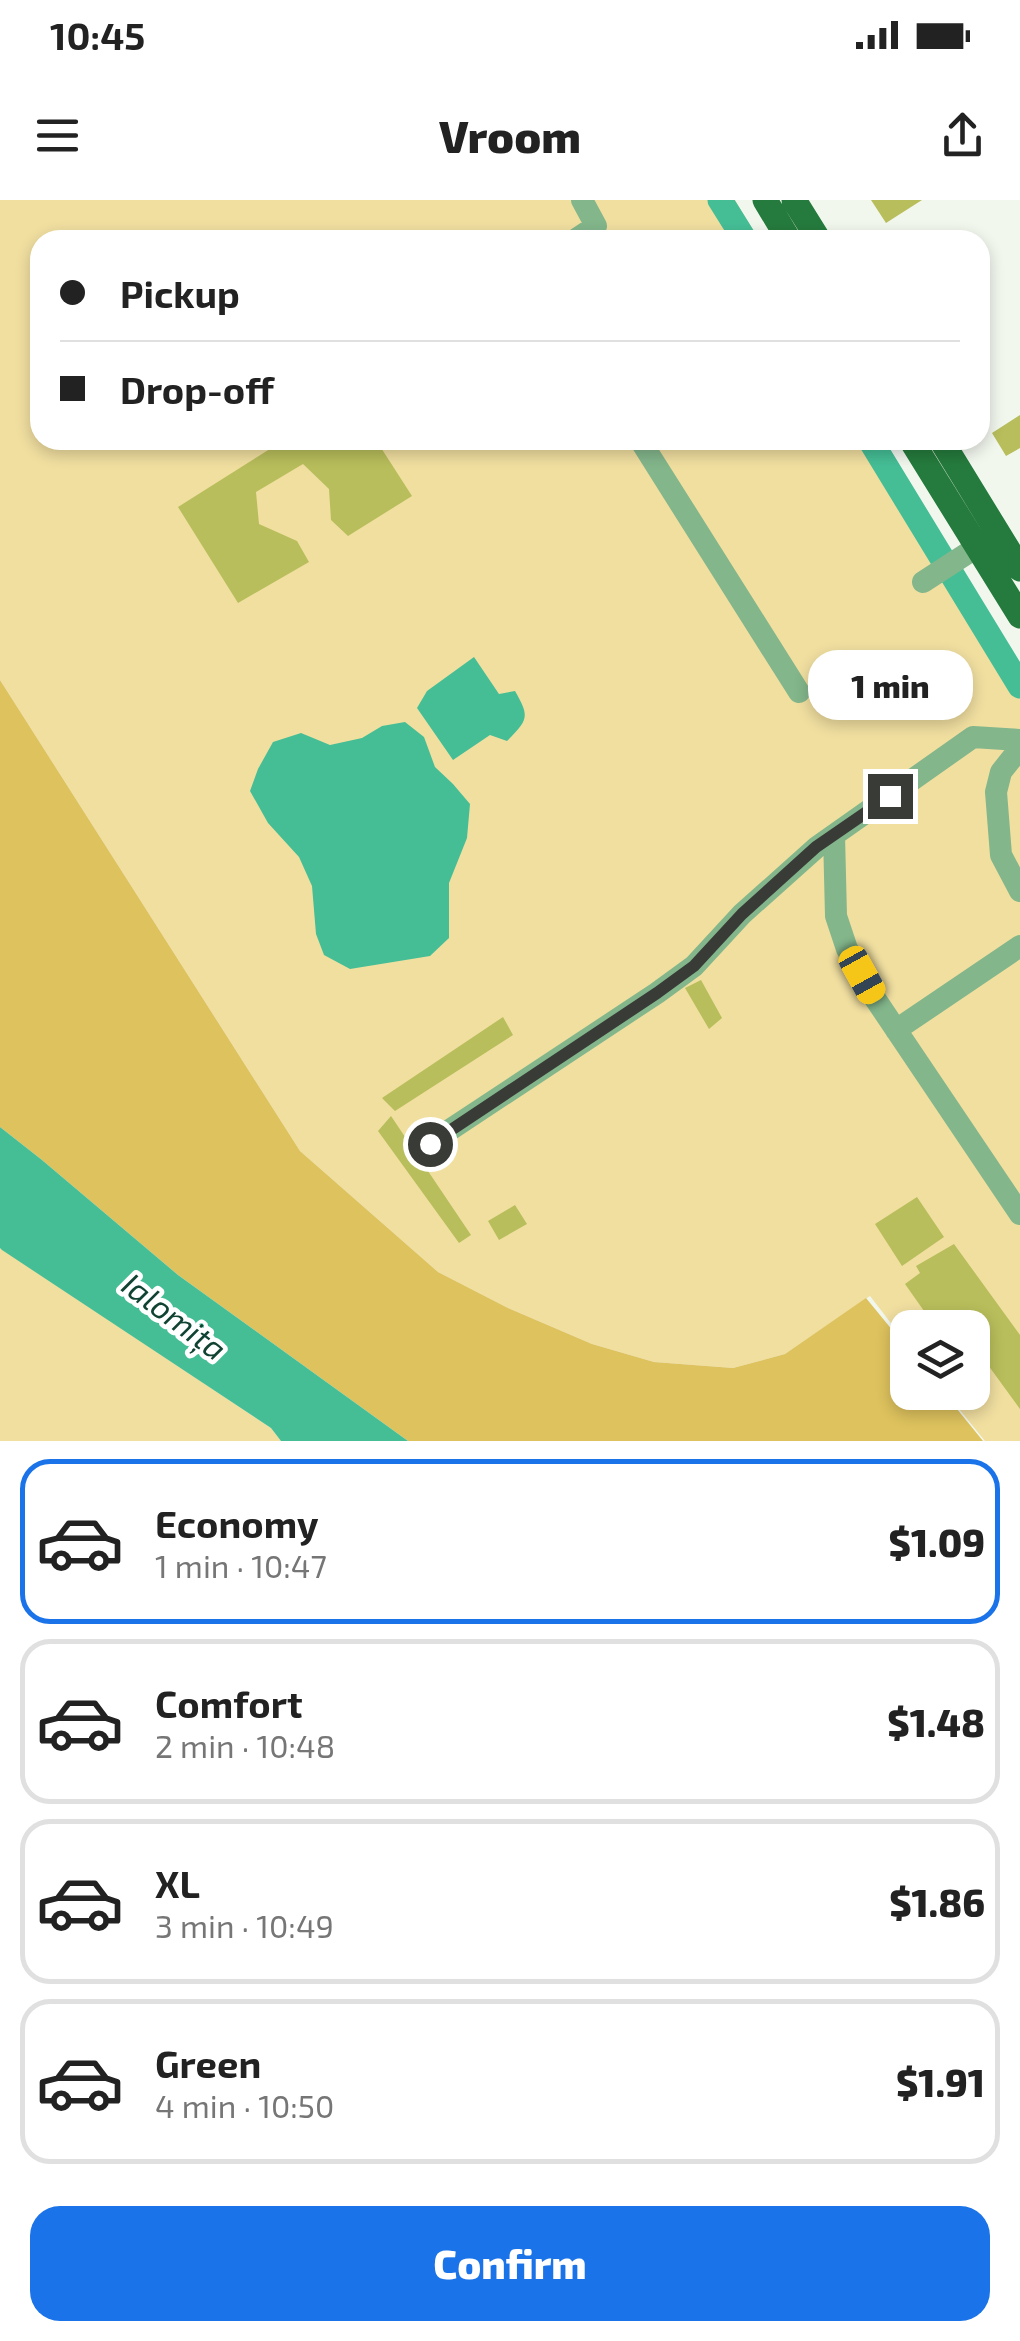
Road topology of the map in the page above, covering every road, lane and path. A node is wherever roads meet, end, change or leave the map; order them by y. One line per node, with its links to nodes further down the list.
1 (582, 200): 4 (lane)
2 (765, 200): 5 (main road)
3 (794, 200): 6 (main road)
4 (590, 230)
5 (784, 230)
6 (812, 230)
7 (646, 450): 14 (lane)
8 (917, 450): 10 (main road)
9 (947, 450): 11 (main road)
10 (969, 553): 12 (lane); 13 (main road)
11 (1020, 569)
12 (928, 580)
13 (1020, 616)
14 (799, 692)
15 (1020, 740): 17 (lane)
16 (1020, 748): 18 (lane)
17 (834, 834): 20 (lane); 21 (lane)
18 (1020, 891)
19 (1020, 946): 20 (lane)
20 (896, 1030): 22 (lane)
21 (430, 1144)
22 (1020, 1214)

